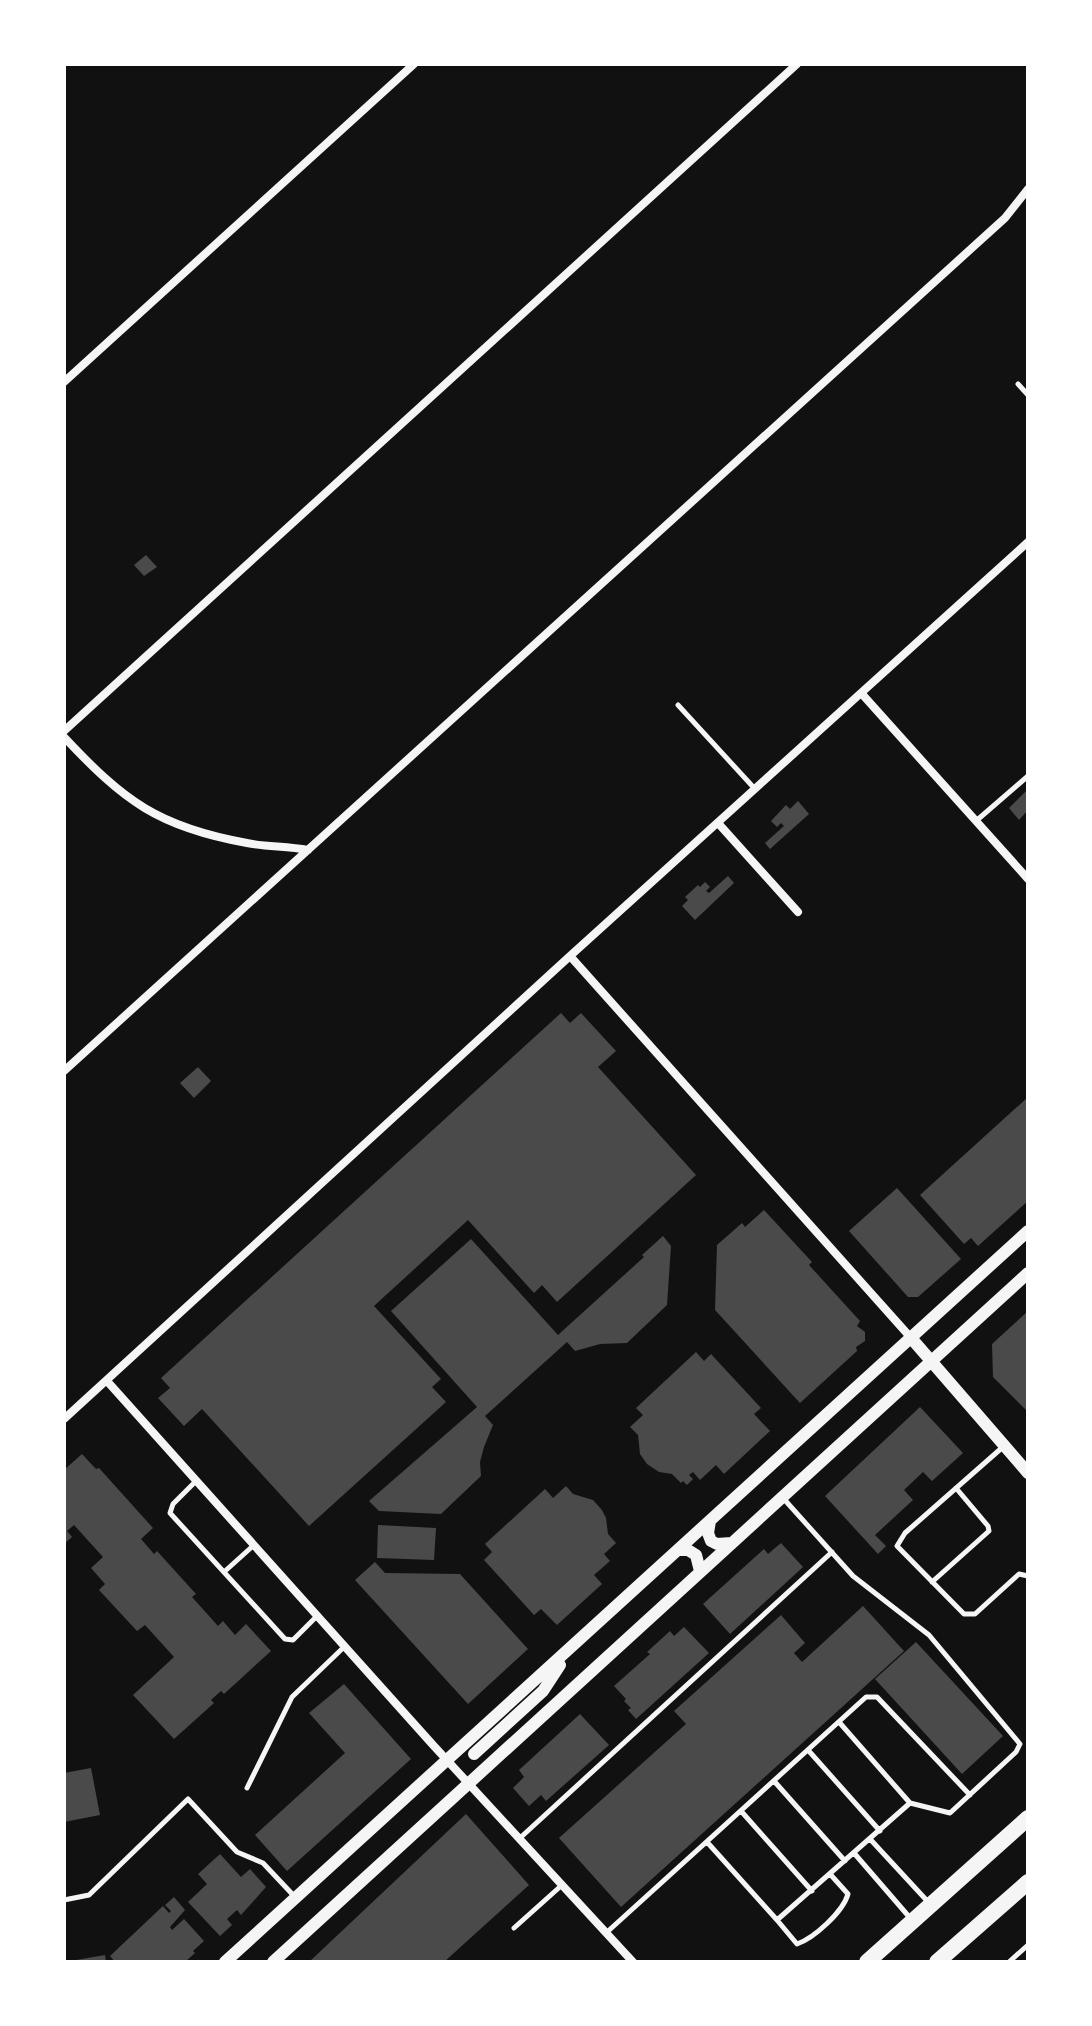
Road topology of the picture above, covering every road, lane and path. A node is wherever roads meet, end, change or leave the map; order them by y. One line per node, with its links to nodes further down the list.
1 (414, 64): 4 (street)
2 (797, 64): 10 (street)
3 (1028, 189): 16 (street)
4 (64, 382)
5 (1018, 384): 6 (lane)
6 (1028, 395)
7 (1028, 542): 8 (street)
8 (862, 694): 13 (street); 14 (street)
9 (678, 705): 13 (lane)
10 (64, 731)
11 (64, 737): 16 (street)
12 (1028, 776): 14 (lane)
13 (755, 789): 15 (street)
14 (976, 821): 17 (street)
15 (718, 823): 18 (street); 19 (street)
16 (308, 850): 20 (street)
17 (1028, 879)
18 (798, 912)
19 (570, 956): 23 (street); 25 (street)
20 (64, 1071)
21 (1028, 1231): 23 (street)
22 (1028, 1273): 24 (street)
23 (912, 1339): 24 (street); 32 (street)
24 (932, 1360): 27 (street); 31 (street)
25 (107, 1381): 26 (street); 29 (street)
26 (64, 1419)
27 (1004, 1445): 28 (street); 30 (lane)
28 (1028, 1473)
29 (196, 1481): 34 (street); 38 (lane)
30 (956, 1488): 40 (lane); 40 (lane)
31 (782, 1497): 33 (street); 36 (lane)
32 (710, 1521): 33 (street); 35 (street)
33 (731, 1543): 37 (street)
34 (254, 1545): 38 (lane); 41 (street)
35 (678, 1550): 37 (street); 43 (street)
36 (832, 1552): 51 (lane); 56 (lane)
37 (700, 1571): 49 (street)
38 (224, 1572): 41 (lane)
39 (1028, 1576): 40 (lane)
40 (932, 1582)
41 (317, 1616): 42 (street)
42 (345, 1646): 47 (street); 50 (lane)
43 (571, 1648): 46 (street); 47 (street)
44 (839, 1722): 45 (lane); 51 (lane); 52 (lane)
45 (808, 1750): 48 (lane); 55 (lane)
46 (474, 1754)
47 (448, 1761): 49 (street); 65 (street)
48 (774, 1781): 53 (lane); 60 (lane)
49 (468, 1783): 56 (street); 75 (street)
50 (247, 1788)
51 (970, 1795): 52 (lane)
52 (910, 1803): 55 (lane)
53 (741, 1811): 58 (lane); 64 (lane)
54 (1028, 1818): 67 (main road)
55 (880, 1831): 57 (lane)
56 (519, 1839): 63 (street)
57 (870, 1839): 59 (lane); 67 (lane)
58 (707, 1842): 68 (lane); 71 (lane)
59 (854, 1853): 60 (lane); 69 (lane)
60 (845, 1861): 61 (lane)
61 (830, 1874): 64 (lane); 68 (lane)
62 (1028, 1882): 77 (main road)
63 (562, 1885): 70 (lane); 71 (street)
64 (812, 1891): 68 (lane)
65 (296, 1898): 66 (lane); 74 (street)
66 (64, 1900)
67 (930, 1904): 69 (main road)
68 (777, 1920)
69 (912, 1921): 76 (main road)
70 (514, 1928)
71 (606, 1933): 73 (street)
72 (1028, 1945): 78 (lane)
73 (629, 1961)
74 (225, 1962)
75 (273, 1962)
76 (867, 1962)
77 (937, 1962)
78 (1009, 1962)

